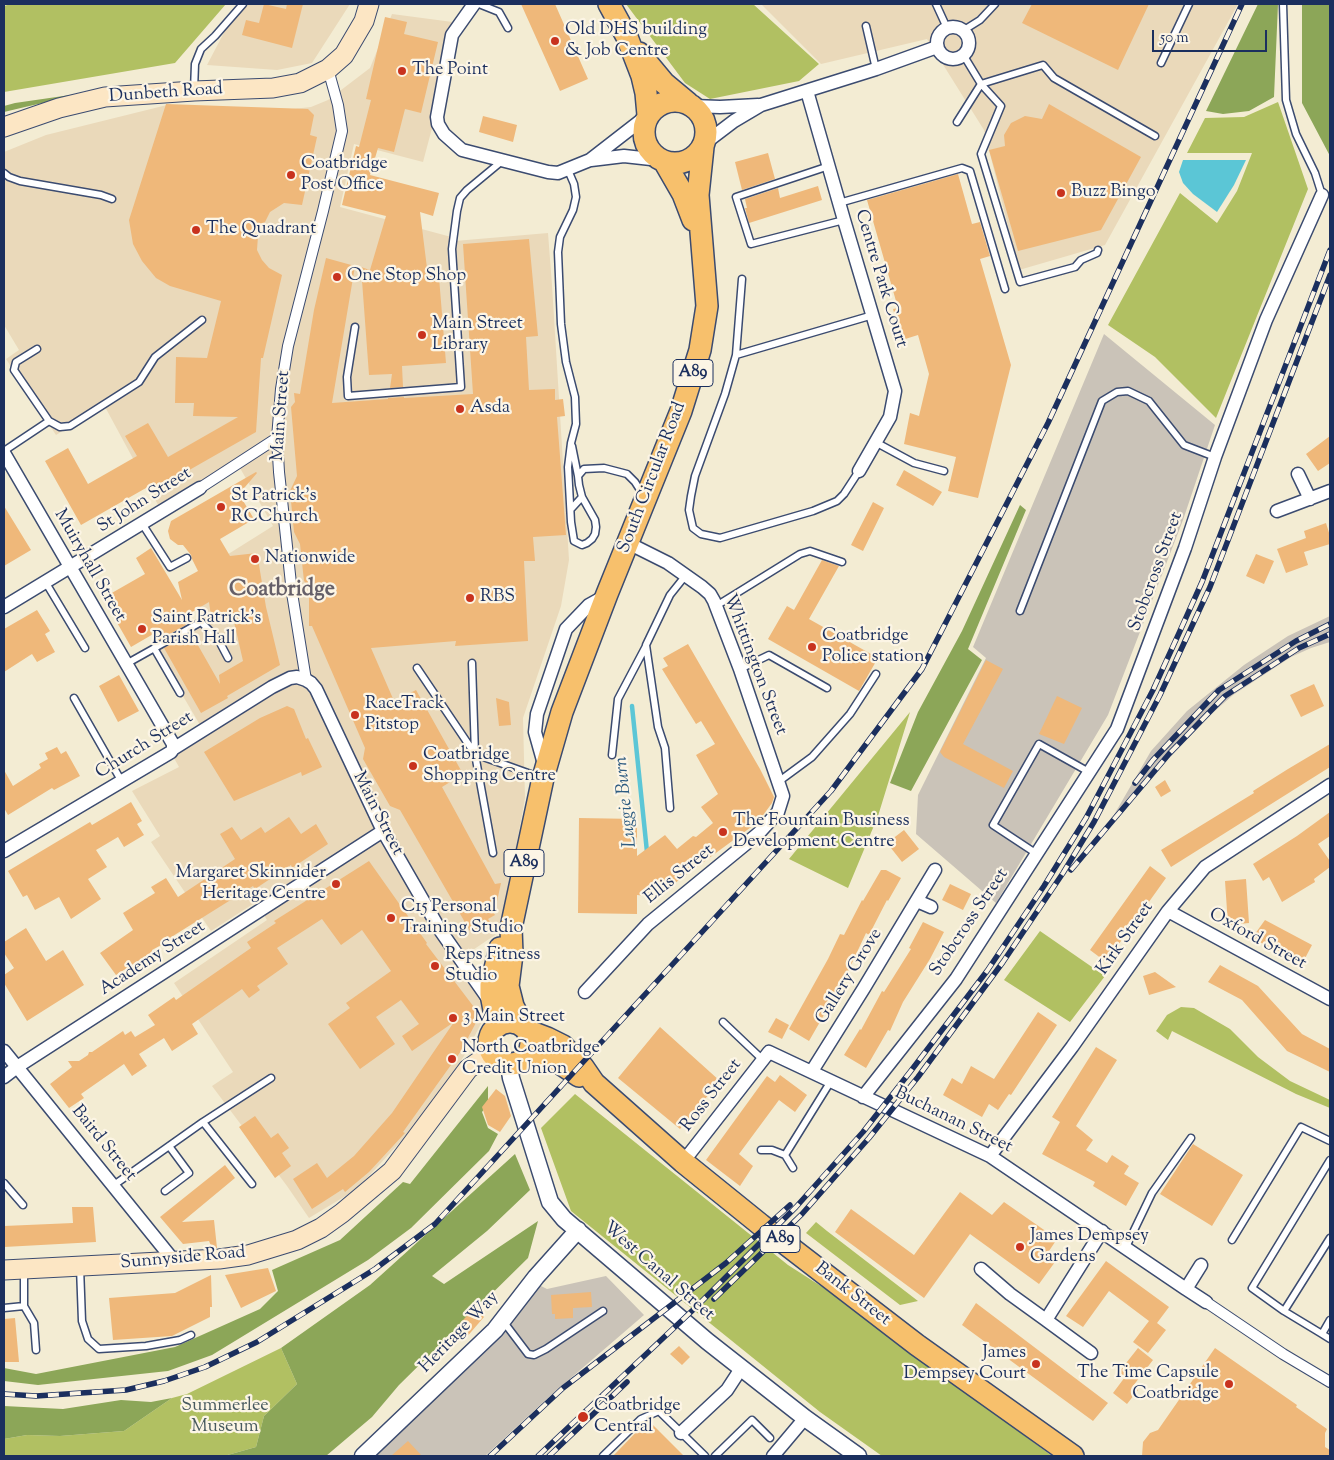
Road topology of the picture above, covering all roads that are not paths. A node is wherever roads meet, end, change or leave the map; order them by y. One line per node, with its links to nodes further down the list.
1 (243, 4): 22 (lane)
2 (369, 4): 18 (main road)
3 (474, 4): 30 (street)
4 (479, 4): 11 (lane)
5 (609, 4): 14 (main road, A89)
6 (936, 4): 12 (lane)
7 (995, 4): 13 (lane)
8 (1189, 4): 17 (lane)
9 (1283, 4): 36 (lane, Stobcross Street)
10 (866, 26): 19 (lane)
11 (508, 28)
12 (947, 28): 13 (street); 15 (street)
13 (964, 30): 16 (street)
14 (627, 37): 23 (main road, A89); 25 (main road, A89)
15 (937, 48): 16 (street); 19 (street)
16 (964, 56): 20 (lane)
17 (1161, 63)
18 (328, 69): 22 (main road, Dunbeth Road); 50 (street, Main Street)
19 (876, 69): 21 (street)
20 (981, 84): 26 (lane); 28 (lane); 41 (lane)
21 (808, 90): 24 (street); 33 (street, Centre Park Court)
22 (194, 91): 27 (main road, Dunbeth Road)
23 (690, 104): 24 (street); 25 (main road); 29 (main road, A89)
24 (761, 105): 29 (street)
25 (648, 115): 31 (street); 32 (main road, A89)
26 (957, 122)
27 (4, 128)
28 (1155, 136)
29 (704, 145): 32 (main road); 40 (main road, South Circular Road / A89)
30 (502, 160): 34 (street); 46 (lane)
31 (590, 160): 32 (street); 34 (street)
32 (662, 161): 40 (main road, South Circular Road / A89)
33 (829, 166): 38 (street, Centre Park Court); 39 (lane)
34 (568, 170): 51 (lane)
35 (4, 173): 37 (lane)
36 (1322, 196): 54 (street, Stobcross Street)
37 (112, 199)
38 (840, 203): 39 (street, Centre Park Court); 43 (lane)
39 (844, 220): 44 (street, Centre Park Court)
40 (700, 241): 62 (main road, South Circular Road / A89)
41 (1098, 250)
42 (742, 279): 48 (lane)
43 (1005, 289)
44 (872, 315): 48 (lane); 52 (street, Centre Park Court)
45 (202, 320): 49 (lane)
46 (355, 327)
47 (37, 349): 49 (lane)
48 (736, 355): 55 (lane)
49 (49, 422): 53 (lane)
50 (277, 438): 59 (street, St John Street); 85 (street, Main Street)
51 (570, 443): 58 (lane); 64 (lane)
52 (876, 443): 55 (street, Centre Park Court); 56 (lane)
53 (4, 452): 70 (street, Muiryhall Street)
54 (1215, 457): 75 (lane); 92 (street, Stobcross Street)
55 (859, 471)
56 (944, 471)
57 (1298, 474): 63 (street)
58 (578, 476): 61 (lane); 62 (lane)
59 (200, 488): 66 (street, St John Street)
60 (1330, 491): 63 (street)
61 (582, 497): 64 (lane); 64 (lane)
62 (645, 499): 67 (main road, South Circular Road / A89)
63 (1310, 499): 65 (street)
64 (571, 509)
65 (1277, 511)
66 (141, 522): 68 (lane); 70 (street, St John Street)
67 (628, 543): 71 (street, Whittington Street); 93 (main road, South Circular Road / A89)
68 (187, 558)
69 (842, 562): 73 (lane)
70 (70, 568): 72 (street, St John Street); 81 (street, Muiryhall Street)
71 (686, 575): 73 (street, Whittington Street); 76 (lane)
72 (46, 583): 74 (street, St John Street); 77 (lane)
73 (716, 606): 83 (street, Whittington Street)
74 (4, 607)
75 (1020, 610)
76 (646, 645): 91 (lane); 97 (lane)
77 (85, 648)
78 (154, 648): 79 (lane); 81 (lane); 87 (lane)
79 (228, 658)
80 (472, 663): 90 (lane)
81 (126, 664): 89 (street, Muiryhall Street)
82 (417, 668): 90 (lane)
83 (740, 670): 86 (lane); 95 (street, Whittington Street)
84 (876, 674): 95 (lane)
85 (306, 680): 89 (street, Church Street); 98 (street, Main Street)
86 (827, 688)
87 (180, 693)
88 (74, 698): 94 (lane)
89 (173, 749): 94 (street, Church Street)
90 (475, 754): 93 (lane); 100 (lane)
91 (612, 755)
92 (1090, 772): 101 (street, Stobcross Street); 101 (lane)
93 (544, 774): 106 (main road, South Circular Road / A89)
94 (122, 782): 99 (street, Church Street)
95 (778, 782): 107 (street, Ellis Street)
96 (1330, 785): 105 (street, Kirk Street)
97 (670, 808)
98 (383, 831): 109 (street, Main Street); 117 (street, Academy Street)
99 (4, 851)
100 (493, 854)
101 (1036, 854): 123 (street, Stobcross Street)
102 (935, 870): 103 (street, Gallery Grove)
103 (918, 901): 104 (street); 118 (street, Gallery Grove)
104 (931, 907)
105 (1168, 911): 108 (street, Oxford Street); 130 (street, Kirk Street)
106 (511, 928): 109 (main road, South Circular Road / A89); 112 (main road, South Circular Road / A89)
107 (585, 992)
108 (1330, 999)
109 (493, 1005): 111 (main road, South Circular Road / A89)
110 (723, 1022): 115 (lane)
111 (497, 1026): 112 (main road, A89); 114 (main road)
112 (525, 1029): 116 (main road, A89); 122 (main road, Bank Street / A89)
113 (4, 1051): 117 (street, Baird Street)
114 (490, 1053): 116 (main road, A89); 144 (main road, Sunnyside Road)
115 (766, 1056): 118 (street, Buchanan Street); 132 (street, Ross Street)
116 (516, 1062): 122 (main road, Bank Street / A89); 139 (street, West Canal Street)
117 (17, 1067): 119 (street, Academy Street); 136 (street, Baird Street)
118 (812, 1071): 121 (street, Buchanan Street)
119 (4, 1077)
120 (271, 1078): 124 (lane)
121 (831, 1081): 123 (street, Buchanan Street); 129 (lane)
122 (594, 1083): 132 (main road, Bank Street / A89)
123 (863, 1097): 130 (street, Buchanan Street)
124 (203, 1122): 127 (lane); 135 (lane)
125 (1191, 1138): 143 (lane)
126 (1330, 1141): 142 (lane)
127 (169, 1146): 136 (lane); 137 (lane)
128 (761, 1150): 129 (lane)
129 (785, 1155): 133 (lane)
130 (990, 1156): 140 (street, Buchanan Street)
131 (1330, 1160): 155 (lane)
132 (683, 1162): 175 (main road, Bank Street / A89)
133 (792, 1168)
134 (4, 1183): 138 (lane)
135 (252, 1184)
136 (114, 1185): 144 (street, Baird Street)
137 (165, 1191)
138 (23, 1205)
139 (578, 1230): 158 (street, Heritage Way); 164 (street, West Canal Street)
140 (1102, 1231): 143 (street, Buchanan Street); 156 (street)
141 (1330, 1238): 155 (lane)
142 (1232, 1240)
143 (1126, 1246): 150 (street, Buchanan Street)
144 (174, 1261): 146 (main road, Sunnyside Road)
145 (1201, 1265): 150 (street)
146 (80, 1266): 147 (main road, Sunnyside Road); 160 (lane)
147 (24, 1269): 149 (main road, Sunnyside Road); 152 (lane)
148 (982, 1269): 156 (street)
149 (4, 1270)
150 (1186, 1289): 151 (street, Buchanan Street)
151 (1206, 1302): 165 (street, Buchanan Street)
152 (24, 1306): 153 (lane); 162 (lane)
153 (4, 1308)
154 (603, 1310): 158 (lane)
155 (1284, 1311): 159 (lane)
156 (1046, 1320): 163 (street)
157 (1330, 1320): 159 (lane)
158 (503, 1321): 169 (street, Heritage Way)
159 (1322, 1334): 161 (lane)
160 (191, 1335)
161 (1330, 1339)
162 (36, 1350)
163 (1091, 1353)
164 (742, 1367): 166 (street, West Canal Street); 167 (street)
165 (1330, 1382)
166 (806, 1418): 173 (street); 174 (street, West Canal Street)
167 (681, 1433): 170 (lane); 171 (lane)
168 (770, 1438): 172 (lane)
169 (363, 1456)
170 (603, 1456)
171 (705, 1456)
172 (715, 1456)
173 (773, 1456)
174 (858, 1456)
175 (1073, 1456)

